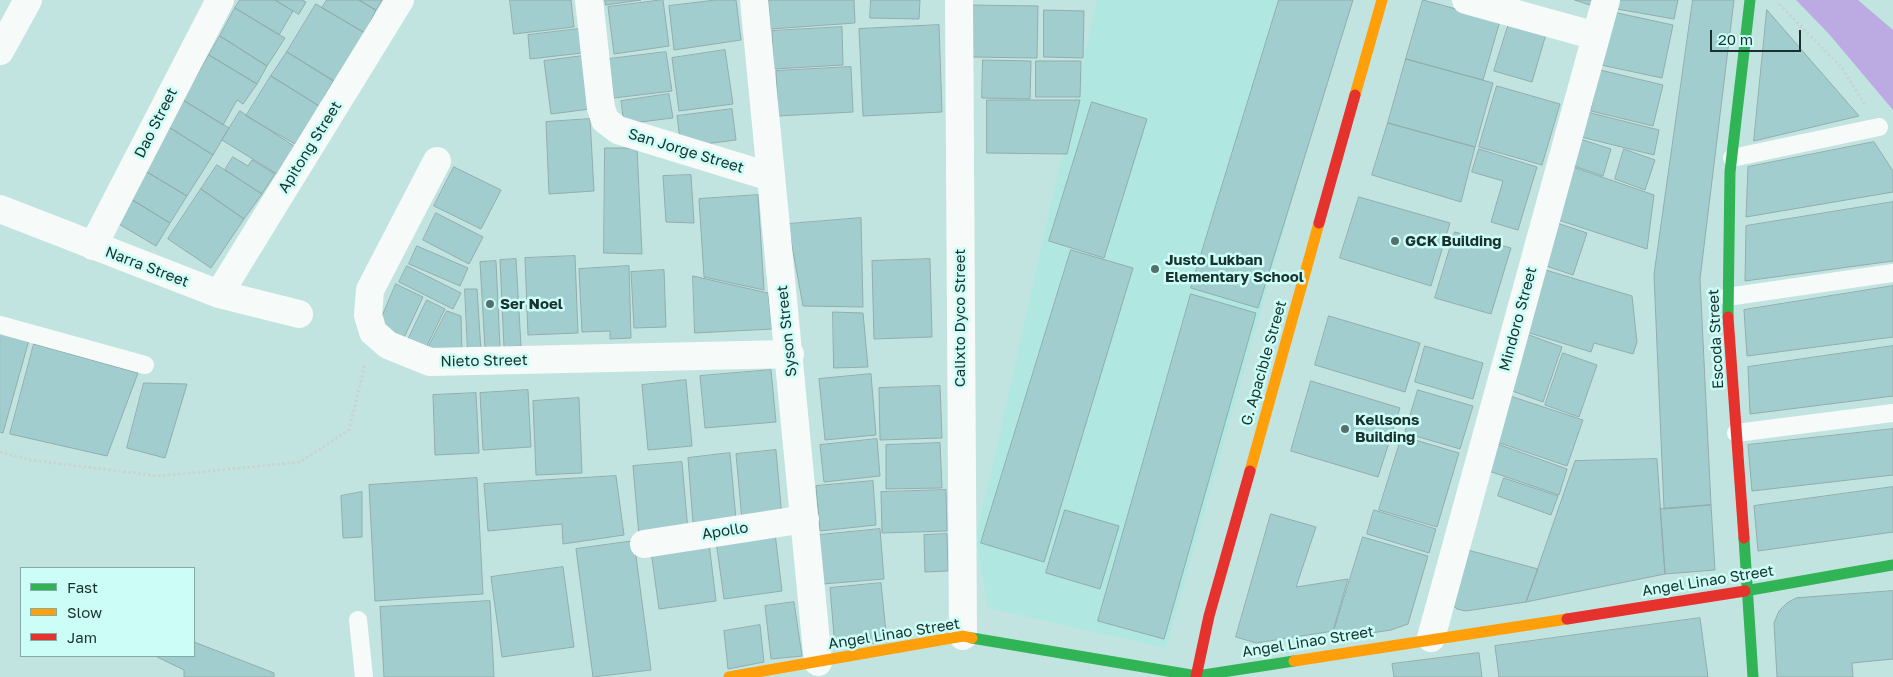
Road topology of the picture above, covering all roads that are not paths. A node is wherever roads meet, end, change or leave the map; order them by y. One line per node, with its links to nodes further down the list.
1 (28, 0): 12 (street)
2 (220, 0): 18 (street, Dao Street)
3 (400, 0): 20 (street, Apitong Street)
4 (589, 0): 16 (street, San Jorge Street)
5 (754, 0): 16 (street, Syson Street)
6 (959, 0): 33 (street, Calixto Dyco Street)
7 (1382, 0): 36 (street, G. Apacible Street)
8 (1466, 0): 11 (street)
9 (1606, 0): 11 (street, Mindoro Street)
10 (1750, 0): 14 (street, Escoda Street)
11 (1596, 36): 34 (street, Mindoro Street)
12 (0, 51)
13 (1879, 127): 14 (lane)
14 (1732, 158): 21 (street, Escoda Street)
15 (437, 161): 24 (street, Nieto Street)
16 (771, 177): 24 (street, Syson Street)
17 (0, 209): 18 (street, Narra Street)
18 (93, 246): 20 (street, Narra Street)
19 (1893, 273): 21 (lane)
20 (219, 294): 22 (street, Narra Street)
21 (1728, 297): 27 (street, Escoda Street)
22 (299, 314)
23 (0, 325): 25 (lane)
24 (790, 354): 28 (street, Syson Street)
25 (145, 365)
26 (1893, 413): 27 (lane)
27 (1736, 433): 31 (street, Escoda Street)
28 (805, 519): 29 (street, Apollo); 35 (street, Syson Street)
29 (644, 544)
30 (1893, 565): 31 (street, Angel Linao Street)
31 (1747, 591): 34 (street, Angel Linao Street); 39 (street, Escoda Street)
32 (358, 620): 37 (lane)
33 (964, 636): 35 (street, Angel Linao Street); 36 (street, Angel Linao Street)
34 (1431, 638): 36 (street, Angel Linao Street)
35 (818, 662): 38 (street, Angel Linao Street)
36 (1196, 676)
37 (364, 677)
38 (729, 677)
39 (1753, 677)

